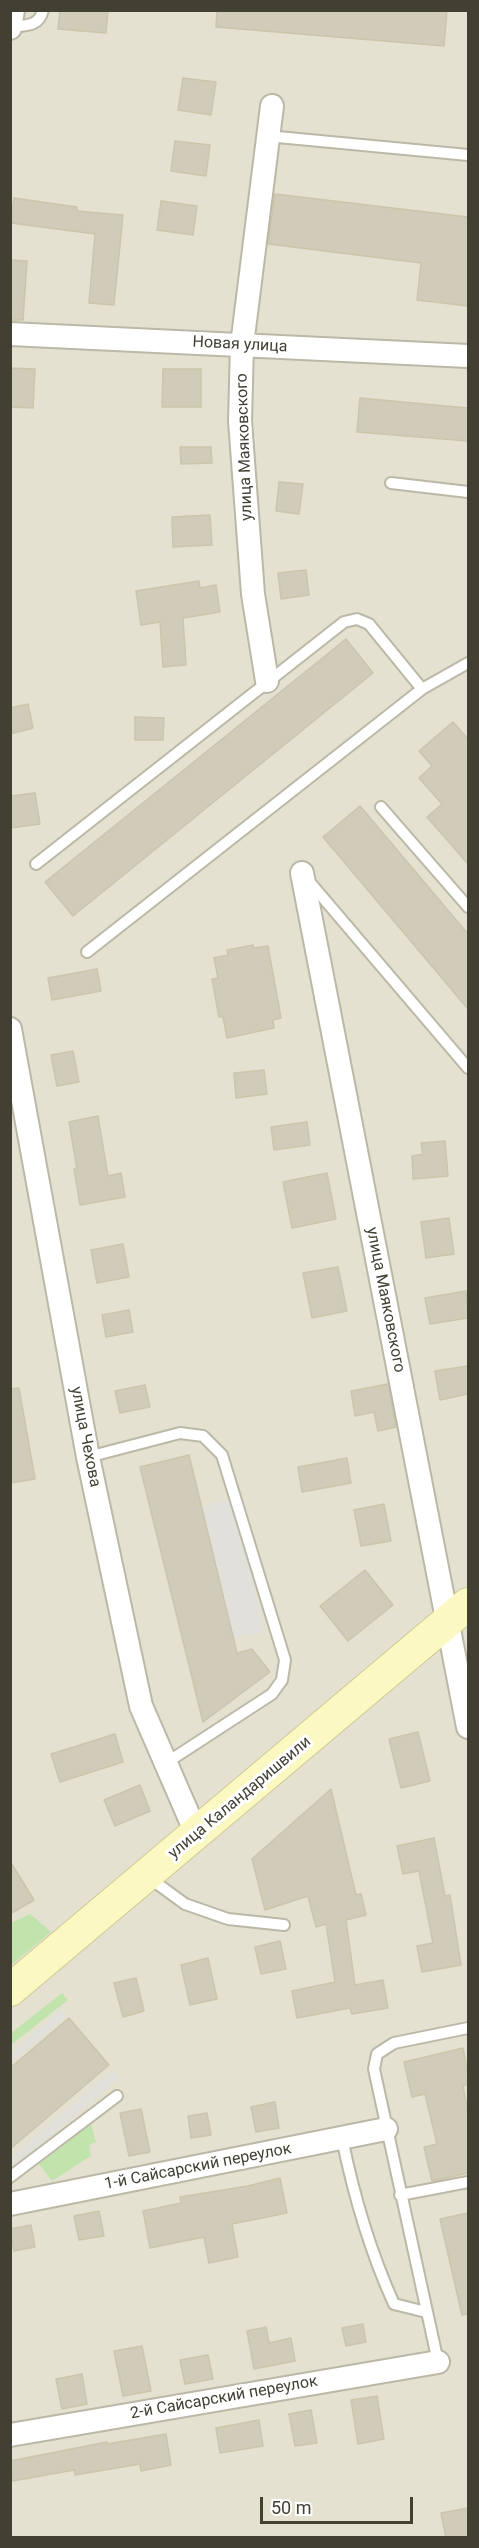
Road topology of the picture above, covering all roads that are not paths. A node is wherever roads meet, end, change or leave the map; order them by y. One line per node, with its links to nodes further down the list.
1 (13, 10): 3 (street)
2 (44, 10): 3 (lane)
3 (11, 28)
4 (272, 106): 5 (street, улица Маяковского)
5 (267, 136): 6 (lane); 8 (street, улица Маяковского)
6 (468, 154)
7 (10, 334): 8 (street, Новая улица)
8 (242, 345): 9 (street, Новая улица); 13 (street, улица Маяковского)
9 (468, 356)
10 (392, 483): 11 (lane)
11 (468, 492)
12 (468, 663): 14 (lane)
13 (267, 681): 14 (lane); 16 (lane)
14 (422, 689): 19 (lane)
15 (381, 807): 18 (lane)
16 (36, 864)
17 (302, 873): 21 (lane); 23 (street, улица Маяковского)
18 (468, 907)
19 (87, 952)
20 (10, 1029): 22 (street, улица Чехова)
21 (468, 1068)
22 (88, 1457): 25 (street, улица Чехова); 25 (lane)
23 (458, 1613): 24 (street, улица Маяковского); 26 (street, улица Каландаришвили)
24 (468, 1727)
25 (166, 1763): 26 (street, улица Чехова)
26 (197, 1834): 27 (street, улица Каландаришвили)
27 (148, 1877): 28 (lane); 29 (street, улица Каландаришвили)
28 (284, 1925)
29 (10, 1990)
30 (468, 2028): 32 (lane)
31 (117, 2096): 34 (lane)
32 (386, 2129): 33 (street, 1-й Сайсарский переулок); 36 (lane)
33 (342, 2138): 37 (street, 1-й Сайсарский переулок); 38 (lane)
34 (10, 2177)
35 (468, 2182): 36 (lane)
36 (400, 2195): 38 (lane)
37 (10, 2204)
38 (426, 2312): 39 (lane)
39 (438, 2362): 40 (street, 2-й Сайсарский переулок)
40 (10, 2435)

